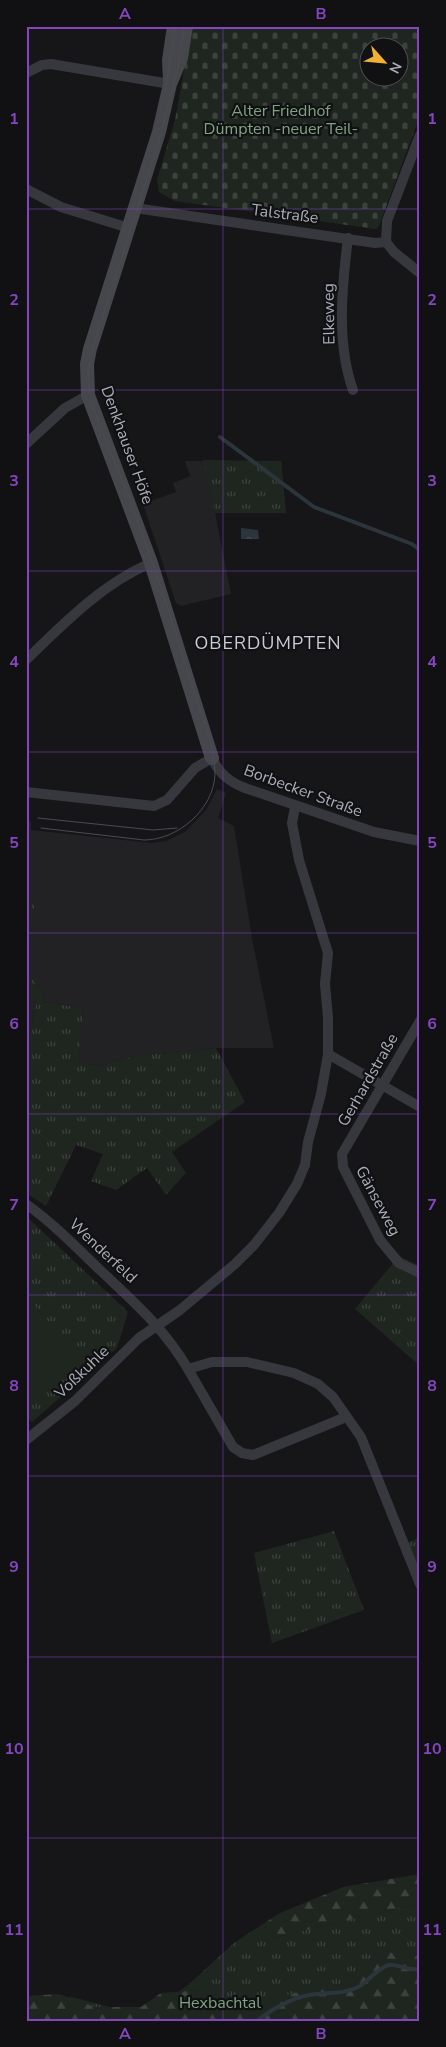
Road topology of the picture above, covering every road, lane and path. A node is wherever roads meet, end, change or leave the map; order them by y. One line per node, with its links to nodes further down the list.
1 (174, 26): 4 (street, Denkhauser Höfe)
2 (186, 26): 4 (street, Denkhauser Höfe)
3 (26, 73): 4 (street)
4 (170, 84): 7 (street, Denkhauser Höfe)
5 (420, 135): 10 (street)
6 (26, 188): 8 (street)
7 (135, 208): 8 (street, Denkhauser Höfe); 9 (street, Talstraße)
8 (129, 228): 13 (street, Denkhauser Höfe)
9 (348, 238): 10 (street, Talstraße); 12 (street, Elkeweg)
10 (386, 242): 11 (street)
11 (420, 272)
12 (353, 390)
13 (89, 395): 14 (street); 15 (street, Denkhauser Höfe)
14 (26, 444)
15 (150, 563): 16 (street); 17 (street, Denkhauser Höfe)
16 (26, 660)
17 (212, 758): 18 (street); 19 (street, Borbecker Straße)
18 (26, 792)
19 (296, 807): 20 (street, Borbecker Straße); 22 (street)
20 (420, 841)
21 (420, 1021): 23 (street, Gerhardstraße)
22 (328, 1054): 23 (street); 28 (street)
23 (382, 1083): 24 (street); 25 (street, Gerhardstraße)
24 (420, 1107)
25 (342, 1154): 27 (street, Gänseweg)
26 (26, 1204): 28 (street, Wenderfeld)
27 (420, 1274)
28 (157, 1324): 29 (street, Wenderfeld); 31 (street, Voßkuhle)
29 (188, 1369): 30 (street); 30 (street, Wenderfeld)
30 (346, 1418): 32 (street)
31 (26, 1440)
32 (420, 1584)

